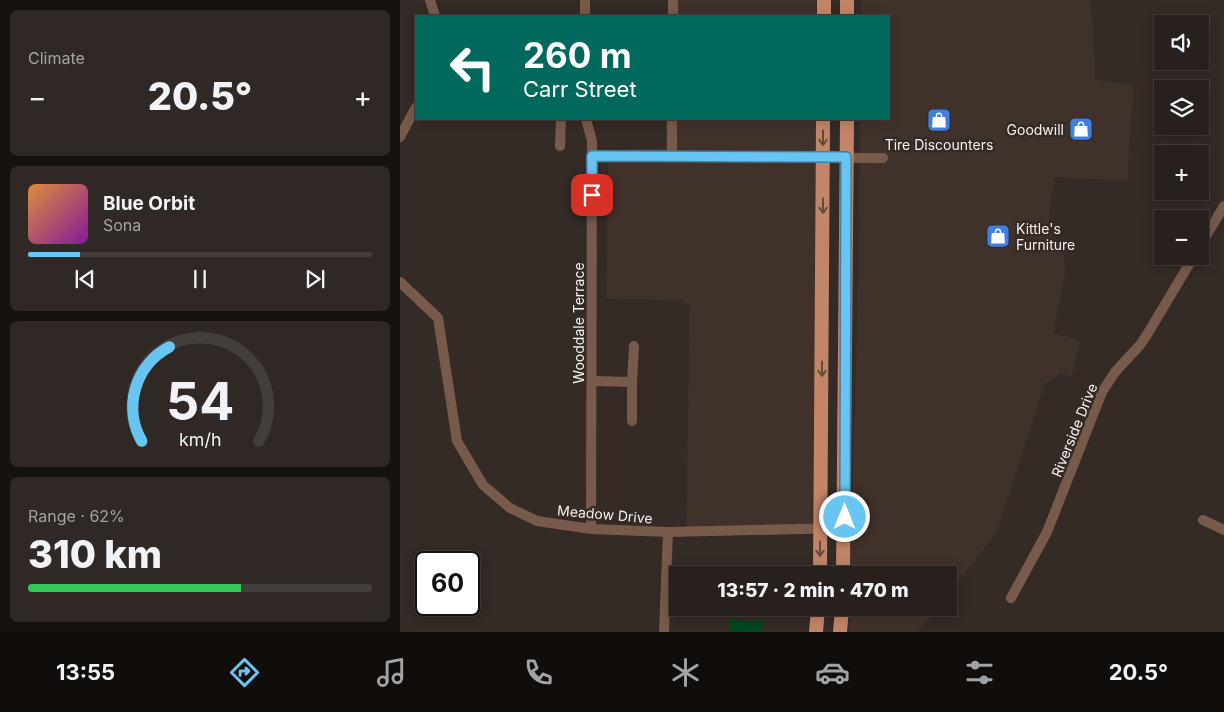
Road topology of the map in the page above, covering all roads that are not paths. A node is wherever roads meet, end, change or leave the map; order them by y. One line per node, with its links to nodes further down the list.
1 (430, 0): 6 (street)
2 (585, 0): 7 (street)
3 (673, 0): 8 (street)
4 (824, 0): 9 (main road)
5 (847, 0): 10 (main road)
6 (435, 15)
7 (585, 15)
8 (673, 15)
9 (824, 15)
10 (847, 15)
11 (415, 109): 17 (street)
12 (560, 120): 18 (street)
13 (586, 120): 19 (street, Wooddale Terrace)
14 (672, 120): 20 (street)
15 (823, 120): 22 (main road, one-way to 22)
16 (846, 120): 21 (main road)
17 (400, 137)
18 (560, 146)
19 (592, 156): 20 (street); 29 (street, Wooddale Terrace)
20 (672, 157): 22 (street)
21 (846, 157): 22 (street); 23 (street); 33 (main road)
22 (823, 158): 35 (main road, one-way to 35)
23 (883, 158)
24 (1224, 206): 25 (street)
25 (1209, 231)
26 (1189, 265): 40 (street, Riverside Drive)
27 (400, 282): 34 (street, Meadow Drive)
28 (634, 346): 30 (street)
29 (592, 381): 30 (street); 34 (street, Wooddale Terrace)
30 (632, 382): 31 (street)
31 (632, 421)
32 (1203, 520): 36 (street)
33 (845, 528): 35 (street, Meadow Drive); 39 (main road)
34 (590, 529): 37 (street, Meadow Drive)
35 (820, 529): 37 (street, Meadow Drive); 38 (main road, one-way to 38)
36 (1224, 530)
37 (668, 532): 43 (street)
38 (820, 566)
39 (844, 566)
40 (1011, 598)
41 (817, 616): 44 (main road)
42 (841, 616): 45 (main road)
43 (664, 632)
44 (816, 632)
45 (840, 632)

